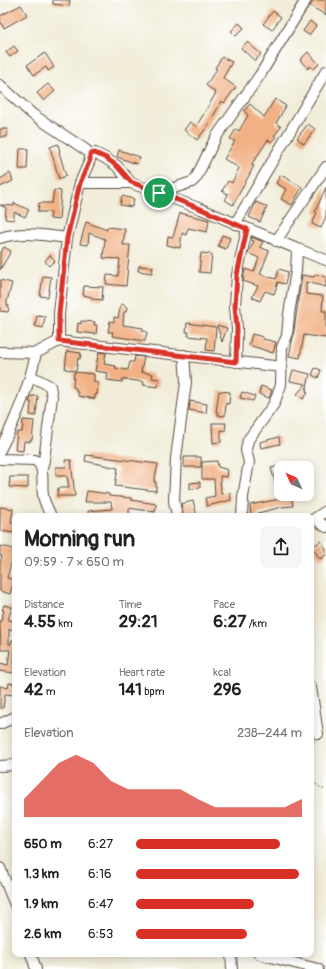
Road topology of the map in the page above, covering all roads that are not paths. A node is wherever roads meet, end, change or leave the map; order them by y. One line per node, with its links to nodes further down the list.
1 (306, 0): 8 (street)
2 (326, 71): 9 (street)
3 (0, 85): 4 (street)
4 (90, 154): 6 (street); 7 (street)
5 (326, 167): 13 (street)
6 (131, 182): 7 (street); 8 (street)
7 (80, 183): 12 (street)
8 (159, 193): 9 (street)
9 (235, 224): 10 (street)
10 (247, 229): 13 (street); 20 (street)
11 (0, 238): 12 (street)
12 (67, 238): 16 (street)
13 (276, 242): 14 (street)
14 (295, 248): 15 (street); 21 (street)
15 (326, 260)
16 (59, 341): 18 (street); 19 (street)
17 (0, 352): 18 (street)
18 (36, 353): 22 (street)
19 (184, 355): 20 (street); 28 (street)
20 (236, 362): 21 (street)
21 (282, 367): 29 (street)
22 (31, 376): 23 (street); 25 (street)
23 (0, 450)
24 (0, 459): 25 (street)
25 (42, 468): 27 (street)
26 (326, 511): 30 (street)
27 (49, 513)
28 (176, 513)
29 (242, 513)
30 (314, 519)
31 (314, 521): 32 (street)
32 (326, 527)
33 (314, 711): 36 (street)
34 (12, 718): 35 (street)
35 (0, 724)
36 (317, 735)
37 (12, 765): 38 (street)
38 (0, 766)
39 (0, 868): 40 (street)
40 (12, 898)
41 (32, 957): 44 (street)
42 (231, 957): 45 (street)
43 (271, 957): 46 (street)
44 (36, 969)
45 (232, 969)
46 (318, 969)

